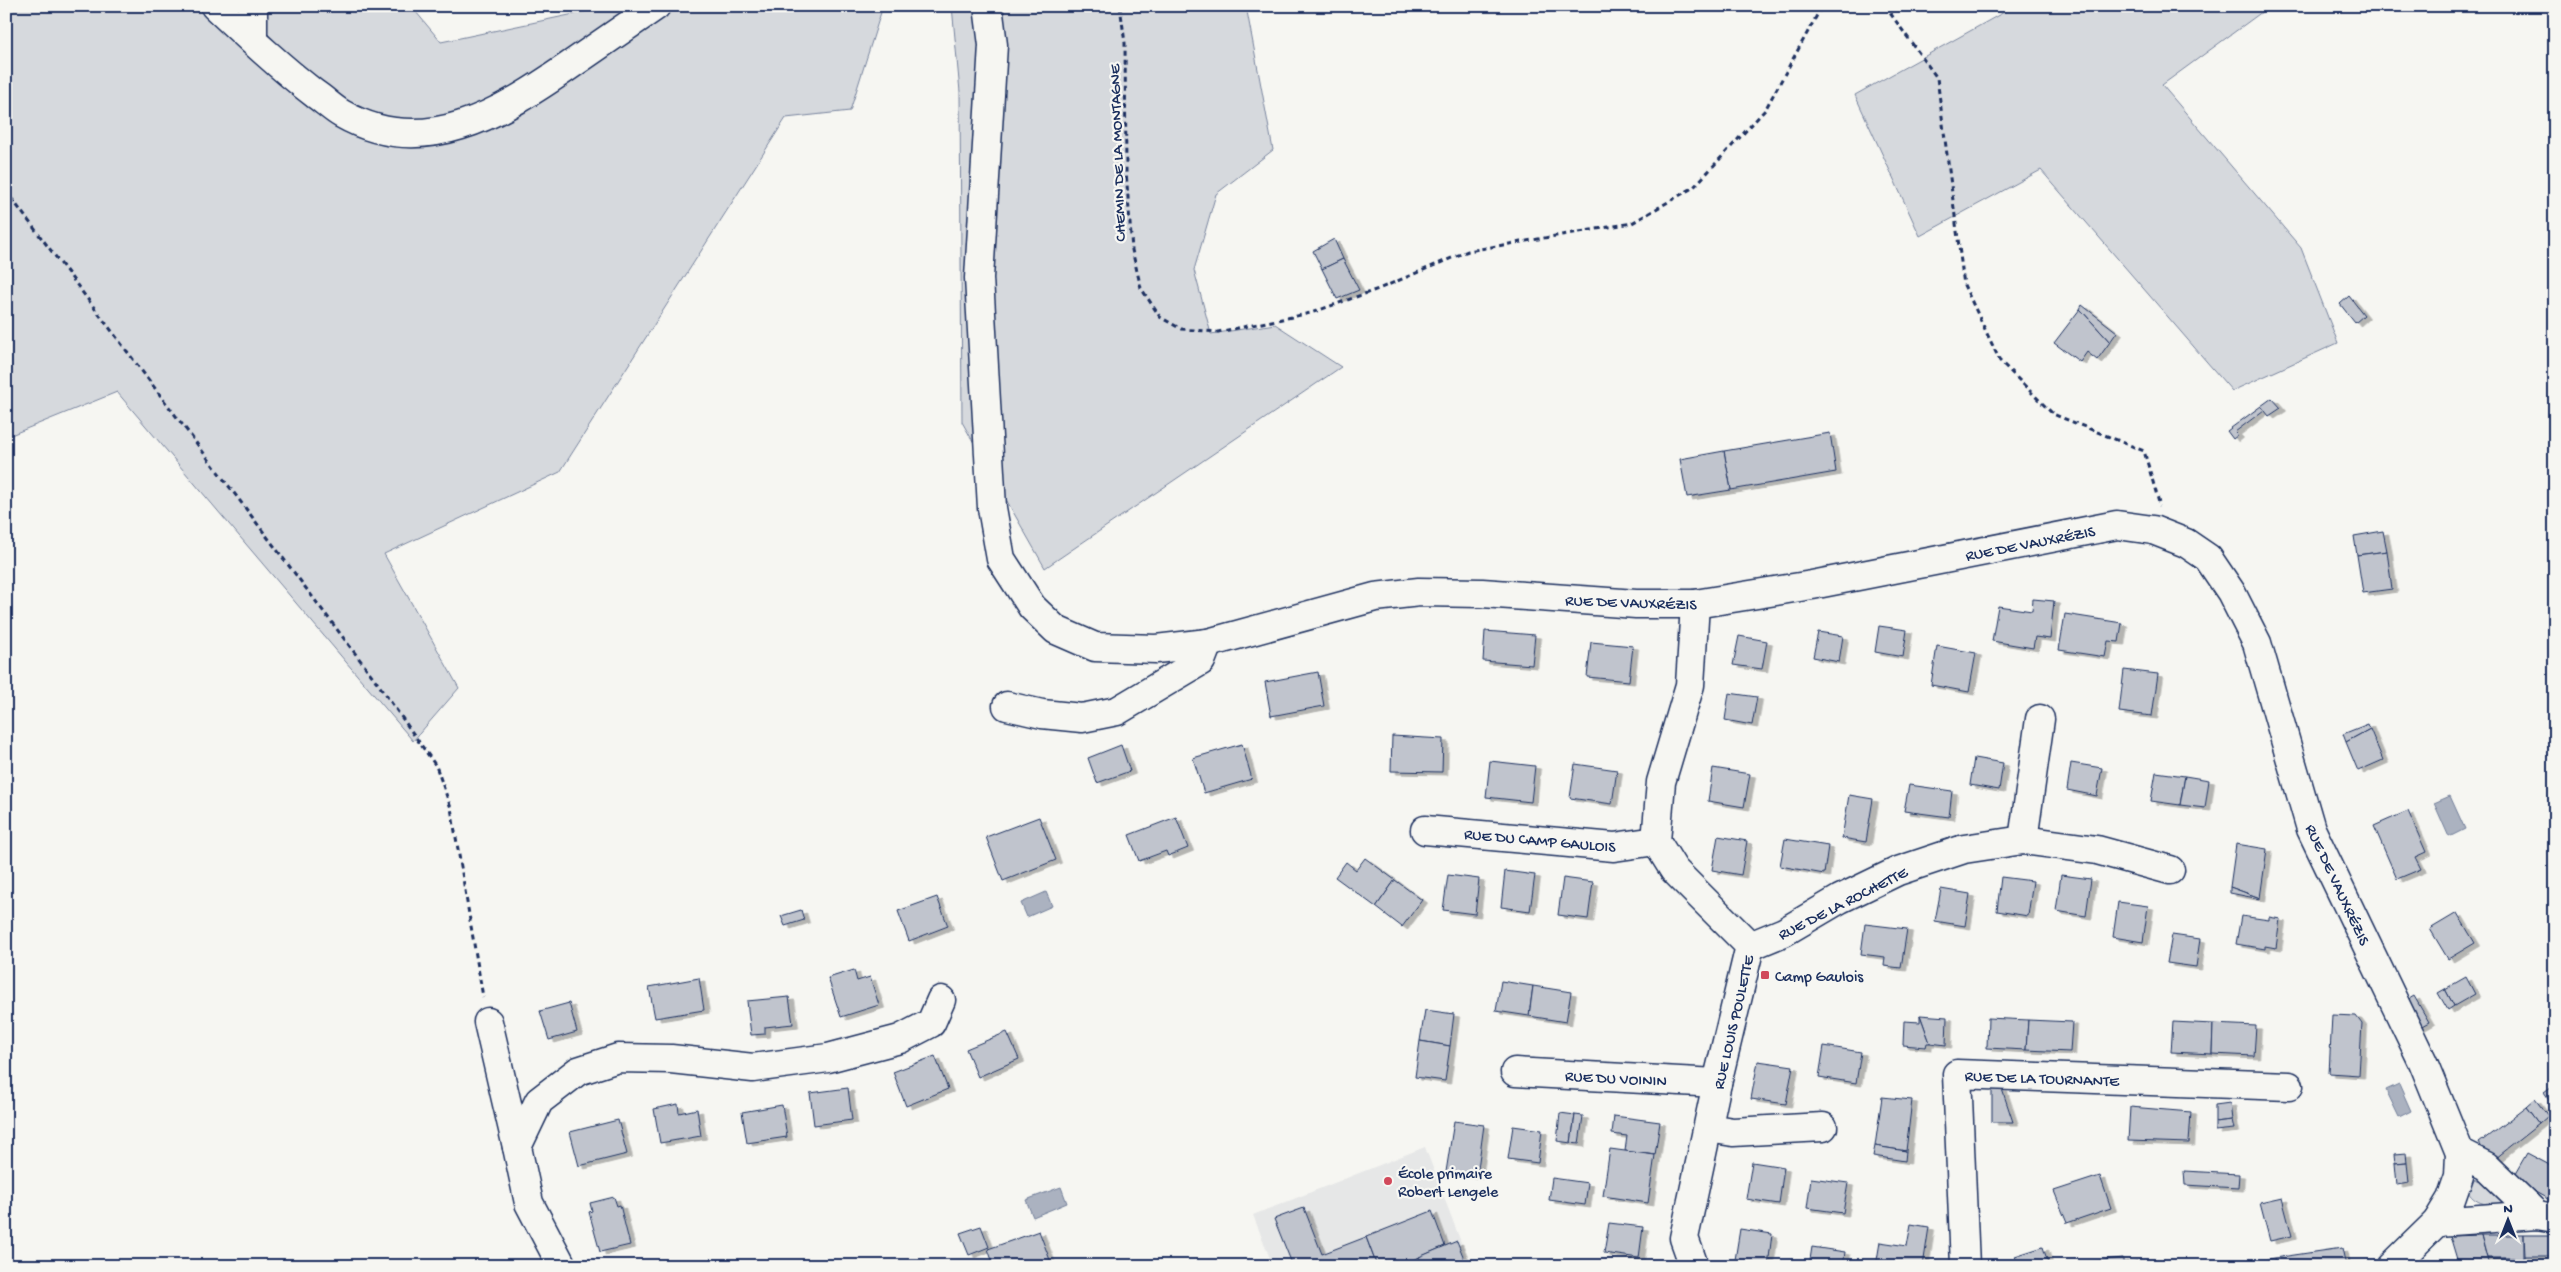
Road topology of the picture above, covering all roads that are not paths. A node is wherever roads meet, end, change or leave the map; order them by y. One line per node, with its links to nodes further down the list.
1 (215, 6): 5 (street)
2 (253, 6): 5 (street)
3 (656, 6): 5 (street)
4 (988, 6): 7 (street, RUE DE VAUXRÉZIS)
5 (253, 41)
6 (1695, 604): 7 (street, RUE DE VAUXRÉZIS); 12 (street); 23 (street, RUE DE VAUXRÉZIS)
7 (1208, 643): 8 (street)
8 (1007, 706)
9 (2040, 719): 11 (street)
10 (1425, 830): 12 (street, RUE DU CAMP GAULOIS)
11 (2023, 840): 13 (street, RUE DE LA ROCHETTE); 14 (street, RUE DE LA ROCHETTE)
12 (1656, 841): 14 (street, RUE LOUIS POULETTE)
13 (2170, 870)
14 (1750, 946): 18 (street, RUE LOUIS POULETTE)
15 (941, 1000): 22 (street)
16 (488, 1022): 22 (street)
17 (1514, 1072): 18 (street, RUE DU VOININ)
18 (1717, 1083): 21 (street, RUE LOUIS POULETTE)
19 (2289, 1086): 28 (street, RUE DE LA TOURNANTE)
20 (1823, 1127): 21 (street)
21 (1708, 1128): 27 (street, RUE LOUIS POULETTE)
22 (517, 1147): 26 (street)
23 (2460, 1152): 24 (street); 25 (street)
24 (2546, 1216): 25 (street)
25 (2437, 1222): 29 (street)
26 (562, 1266)
27 (1694, 1266)
28 (1965, 1266)
29 (2392, 1266)

